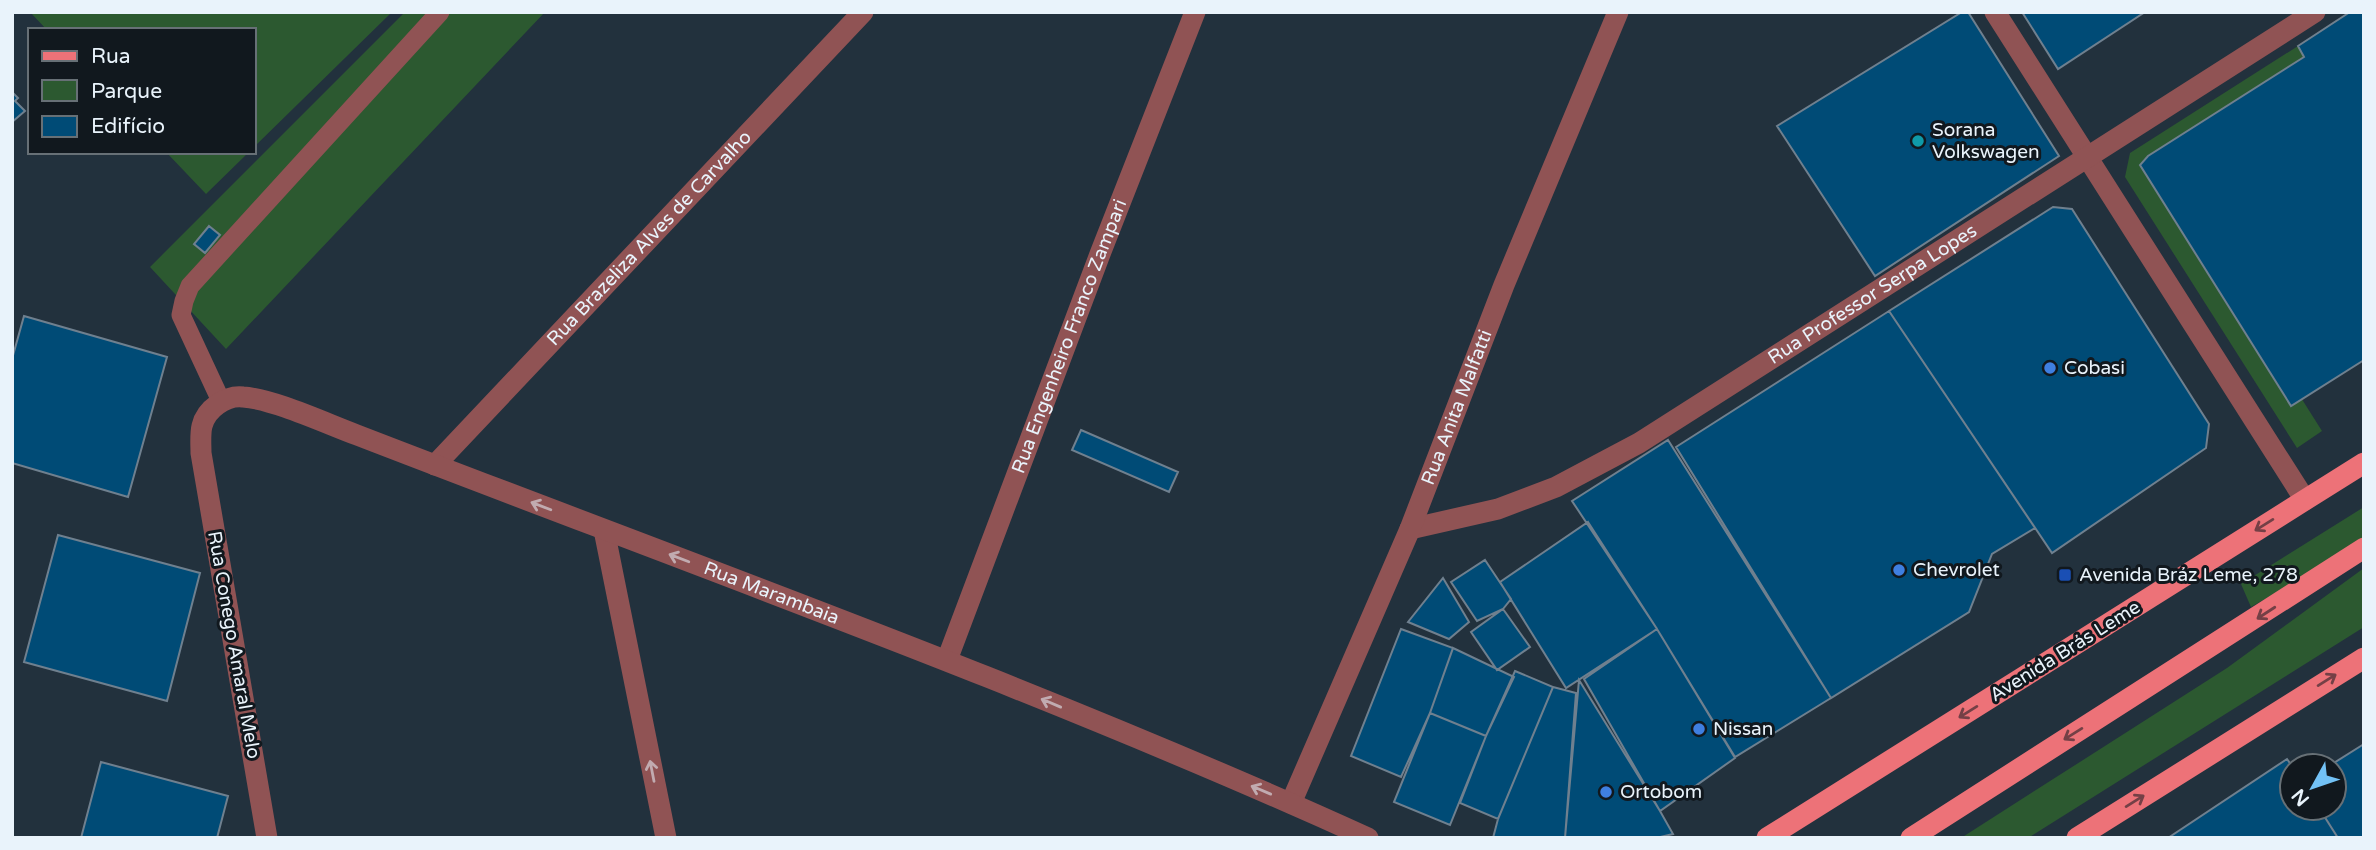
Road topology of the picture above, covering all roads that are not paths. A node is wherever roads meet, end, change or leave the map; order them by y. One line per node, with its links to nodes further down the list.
1 (440, 12): 8 (lane)
2 (863, 12): 10 (street, Rua Brazeliza Alves de Carvalho)
3 (1195, 12): 16 (street, Rua Engenheiro Franco Zampari)
4 (1618, 12): 12 (street, Rua Anita Malfatti)
5 (1995, 12): 7 (street)
6 (2307, 14): 7 (street, Rua Professor Serpa Lopes)
7 (2088, 157): 11 (street); 12 (street, Rua Professor Serpa Lopes)
8 (221, 401): 10 (street, Rua Marambaia); 18 (street, Rua Conego Amaral Melo)
9 (2364, 463): 11 (main road, Avenida Brás Leme)
10 (435, 465): 13 (street, Rua Marambaia, one-way to 10)
11 (2305, 500): 21 (main road, Avenida Brás Leme, one-way to 21)
12 (1410, 529): 17 (street, Rua Anita Malfatti)
13 (604, 530): 16 (street, Rua Marambaia, one-way to 13); 19 (street, one-way to 13)
14 (2364, 548): 22 (main road, one-way to 22)
15 (2364, 658): 23 (main road, one-way to 15)
16 (947, 660): 17 (street, Rua Marambaia, one-way to 16)
17 (1291, 803): 20 (street, Rua Marambaia)
18 (267, 838)
19 (666, 838)
20 (1368, 838)
21 (1767, 838)
22 (1911, 838)
23 (2077, 838)

